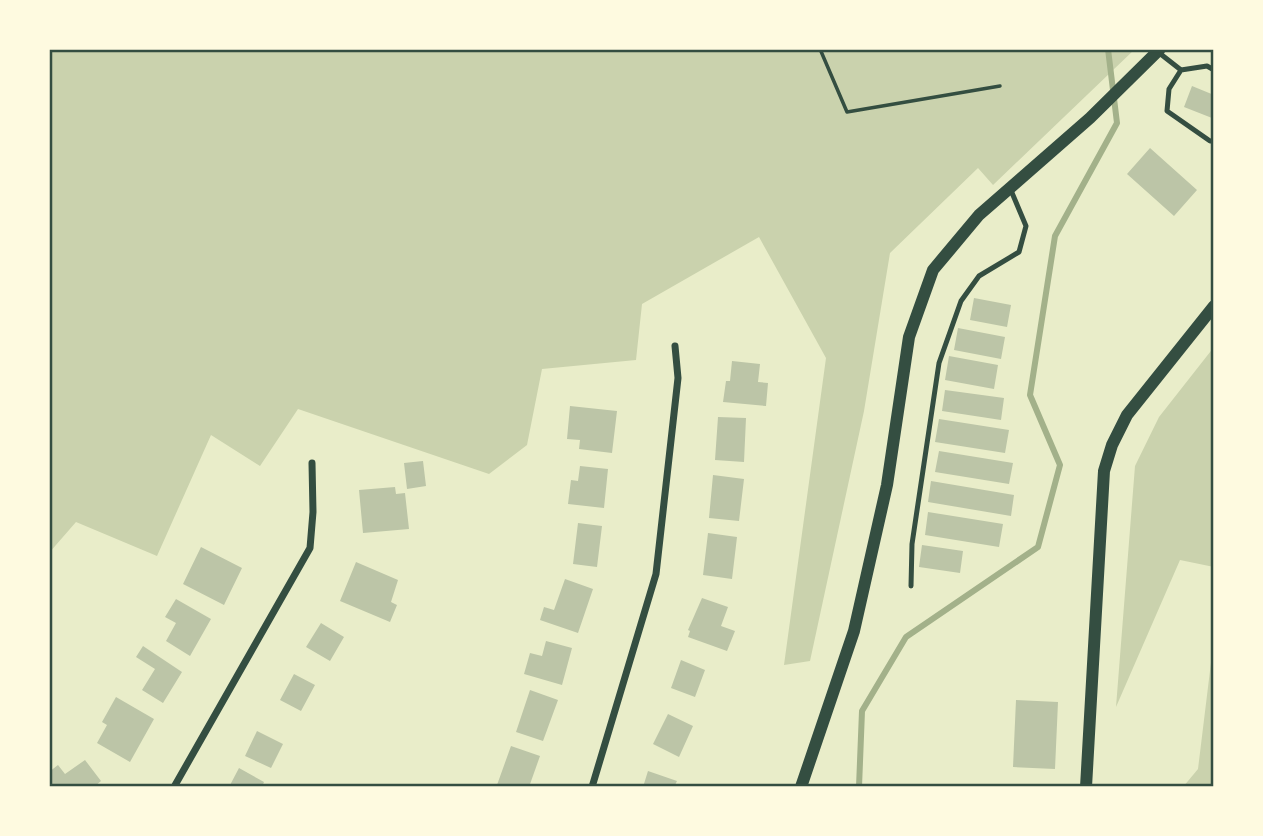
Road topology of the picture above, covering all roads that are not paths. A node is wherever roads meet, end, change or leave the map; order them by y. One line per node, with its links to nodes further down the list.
1 (1157, 52): 2 (lane); 5 (street)
2 (1181, 70): 3 (lane); 4 (lane)
3 (1214, 70)
4 (1214, 141)
5 (1010, 188): 9 (lane); 12 (street)
6 (1214, 306): 13 (street)
7 (676, 346): 11 (street)
8 (312, 463): 10 (street)
9 (911, 586)
10 (174, 787)
11 (592, 787)
12 (801, 787)
13 (1086, 787)

